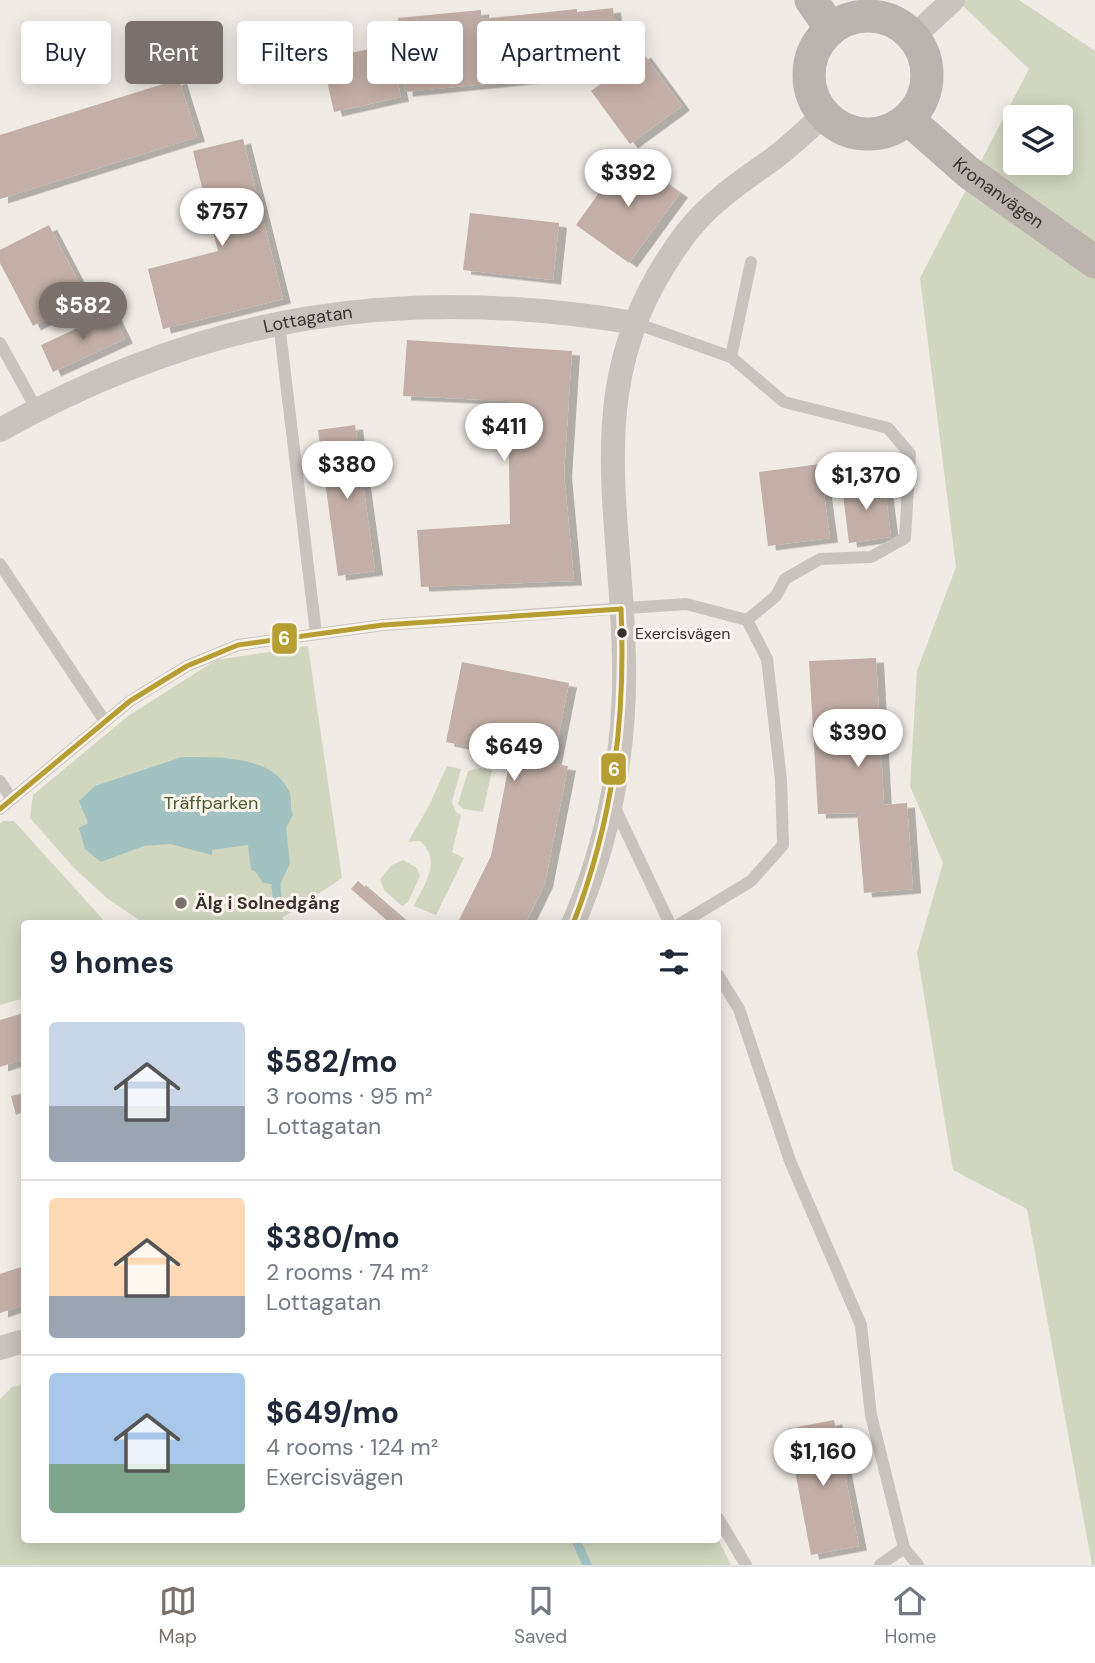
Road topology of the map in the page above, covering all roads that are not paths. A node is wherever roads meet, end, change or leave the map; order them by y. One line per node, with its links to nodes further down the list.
1 (811, 0): 3 (street)
2 (954, 0): 4 (street)
3 (831, 29): 4 (street); 5 (street)
4 (914, 36): 6 (street)
5 (824, 115): 6 (street); 10 (street)
6 (908, 119): 8 (street, Kronanvägen)
7 (751, 262): 12 (lane)
8 (1095, 262)
9 (279, 323): 10 (street, Lottagatan); 13 (street, Lottagatan); 18 (lane)
10 (635, 323): 12 (lane); 16 (street)
11 (0, 343): 13 (lane)
12 (731, 356): 17 (lane)
13 (37, 410): 14 (street, Lottagatan)
14 (0, 430)
15 (0, 564): 19 (lane)
16 (621, 608): 17 (lane); 18 (lane); 22 (street)
17 (747, 620): 26 (lane)
18 (316, 634): 19 (lane)
19 (104, 720): 21 (lane)
20 (0, 781): 21 (lane)
21 (11, 798): 23 (lane)
22 (611, 799): 24 (street); 25 (lane)
23 (0, 809)
24 (574, 920)
25 (668, 920)
26 (687, 920)
27 (721, 980): 31 (lane)
28 (21, 1342): 29 (street)
29 (0, 1349)
30 (721, 1523): 32 (lane)
31 (904, 1548): 33 (lane); 34 (lane)
32 (746, 1565)
33 (880, 1565)
34 (919, 1565)

